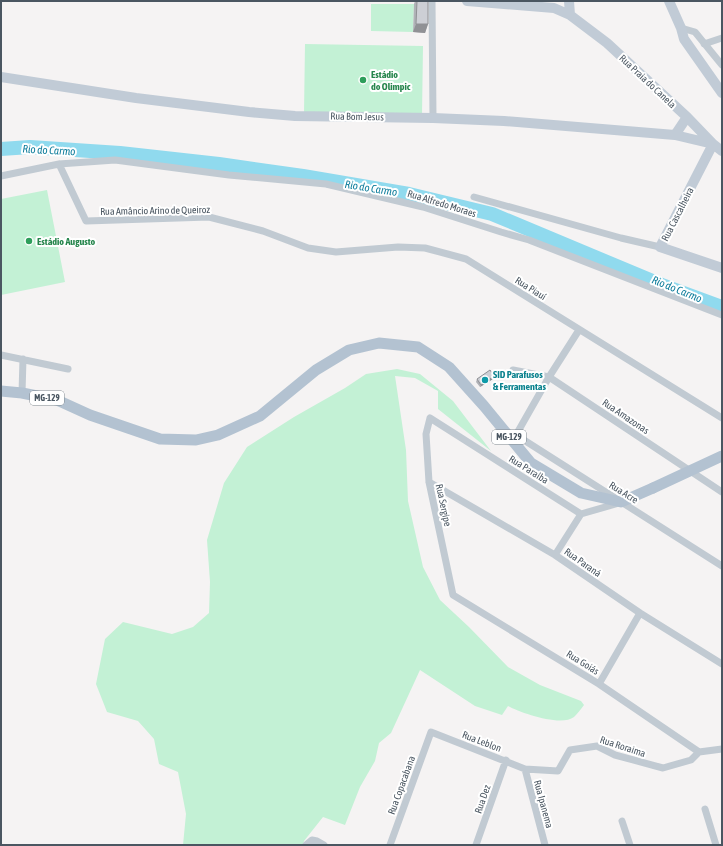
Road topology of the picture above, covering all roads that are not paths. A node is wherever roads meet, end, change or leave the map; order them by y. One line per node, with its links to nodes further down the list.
1 (432, 1): 15 (street)
2 (467, 1): 6 (street, Rua Praia do Canela)
3 (519, 1): 6 (street)
4 (568, 1): 7 (street)
5 (669, 1): 8 (street)
6 (555, 4): 7 (street, Rua Praia do Canela)
7 (570, 15): 14 (street, Rua Praia do Canela)
8 (681, 28): 10 (street); 13 (street)
9 (722, 38): 10 (street)
10 (704, 44): 11 (street)
11 (722, 65)
12 (1, 77): 15 (street, Rua Bom Jesus)
13 (722, 93)
14 (687, 117): 16 (street); 17 (street, Rua Praia do Canela)
15 (433, 118): 16 (street, Rua Bom Jesus)
16 (675, 135): 17 (street, Rua Bom Jesus)
17 (713, 144): 18 (street, Rua Praia do Canela); 22 (street, Rua Cascalheira)
18 (722, 151)
19 (59, 164): 20 (street, Rua Alfredo Moraes); 23 (street, Rua Amâncio Arino de Queiroz); 25 (street, Rua Alfredo Moraes)
20 (1, 176)
21 (474, 197): 22 (street)
22 (660, 247): 24 (street, Rua Cascalheira)
23 (308, 248): 26 (street, Rua Piauí)
24 (722, 268)
25 (722, 316)
26 (579, 330): 31 (street); 35 (street, Rua Piauí)
27 (1, 355): 28 (street)
28 (23, 359): 29 (street); 33 (street)
29 (68, 369)
30 (513, 370): 31 (street, Rua Amazonas)
31 (549, 377): 38 (street, Rua Amazonas); 39 (street, Rua Acre)
32 (1, 391): 33 (main road, MG-129 / MG-129)
33 (22, 393): 39 (main road, MG-129 / MG-129)
34 (430, 418): 37 (street, Rua Sergipe); 40 (street, Rua Paraíba)
35 (722, 418)
36 (722, 456): 39 (main road, bridge)
37 (429, 482): 41 (street, Rua Paraná); 43 (street, Rua Sergipe)
38 (722, 492)
39 (621, 502): 40 (street); 42 (street, Rua Acre)
40 (581, 514): 41 (street)
41 (555, 555): 44 (street, Rua Paraná)
42 (722, 566)
43 (453, 595): 46 (street, Rua Goiás)
44 (640, 613): 45 (street, Rua Paraná); 46 (street)
45 (722, 664)
46 (599, 684): 49 (street, Rua Goiás)
47 (431, 732): 50 (street, Rua Leblon); 56 (street, Rua Copacabana)
48 (722, 749): 49 (street)
49 (699, 752): 51 (street, Rua Roraima)
50 (506, 760): 51 (street, Rua Leblon); 57 (street, Rua Dez)
51 (525, 769): 58 (street, Rua Ipanema)
52 (705, 809): 60 (street)
53 (622, 820): 59 (street)
54 (306, 845): 55 (street)
55 (324, 845)
56 (390, 845)
57 (476, 845)
58 (545, 845)
59 (630, 845)
60 (716, 845)

